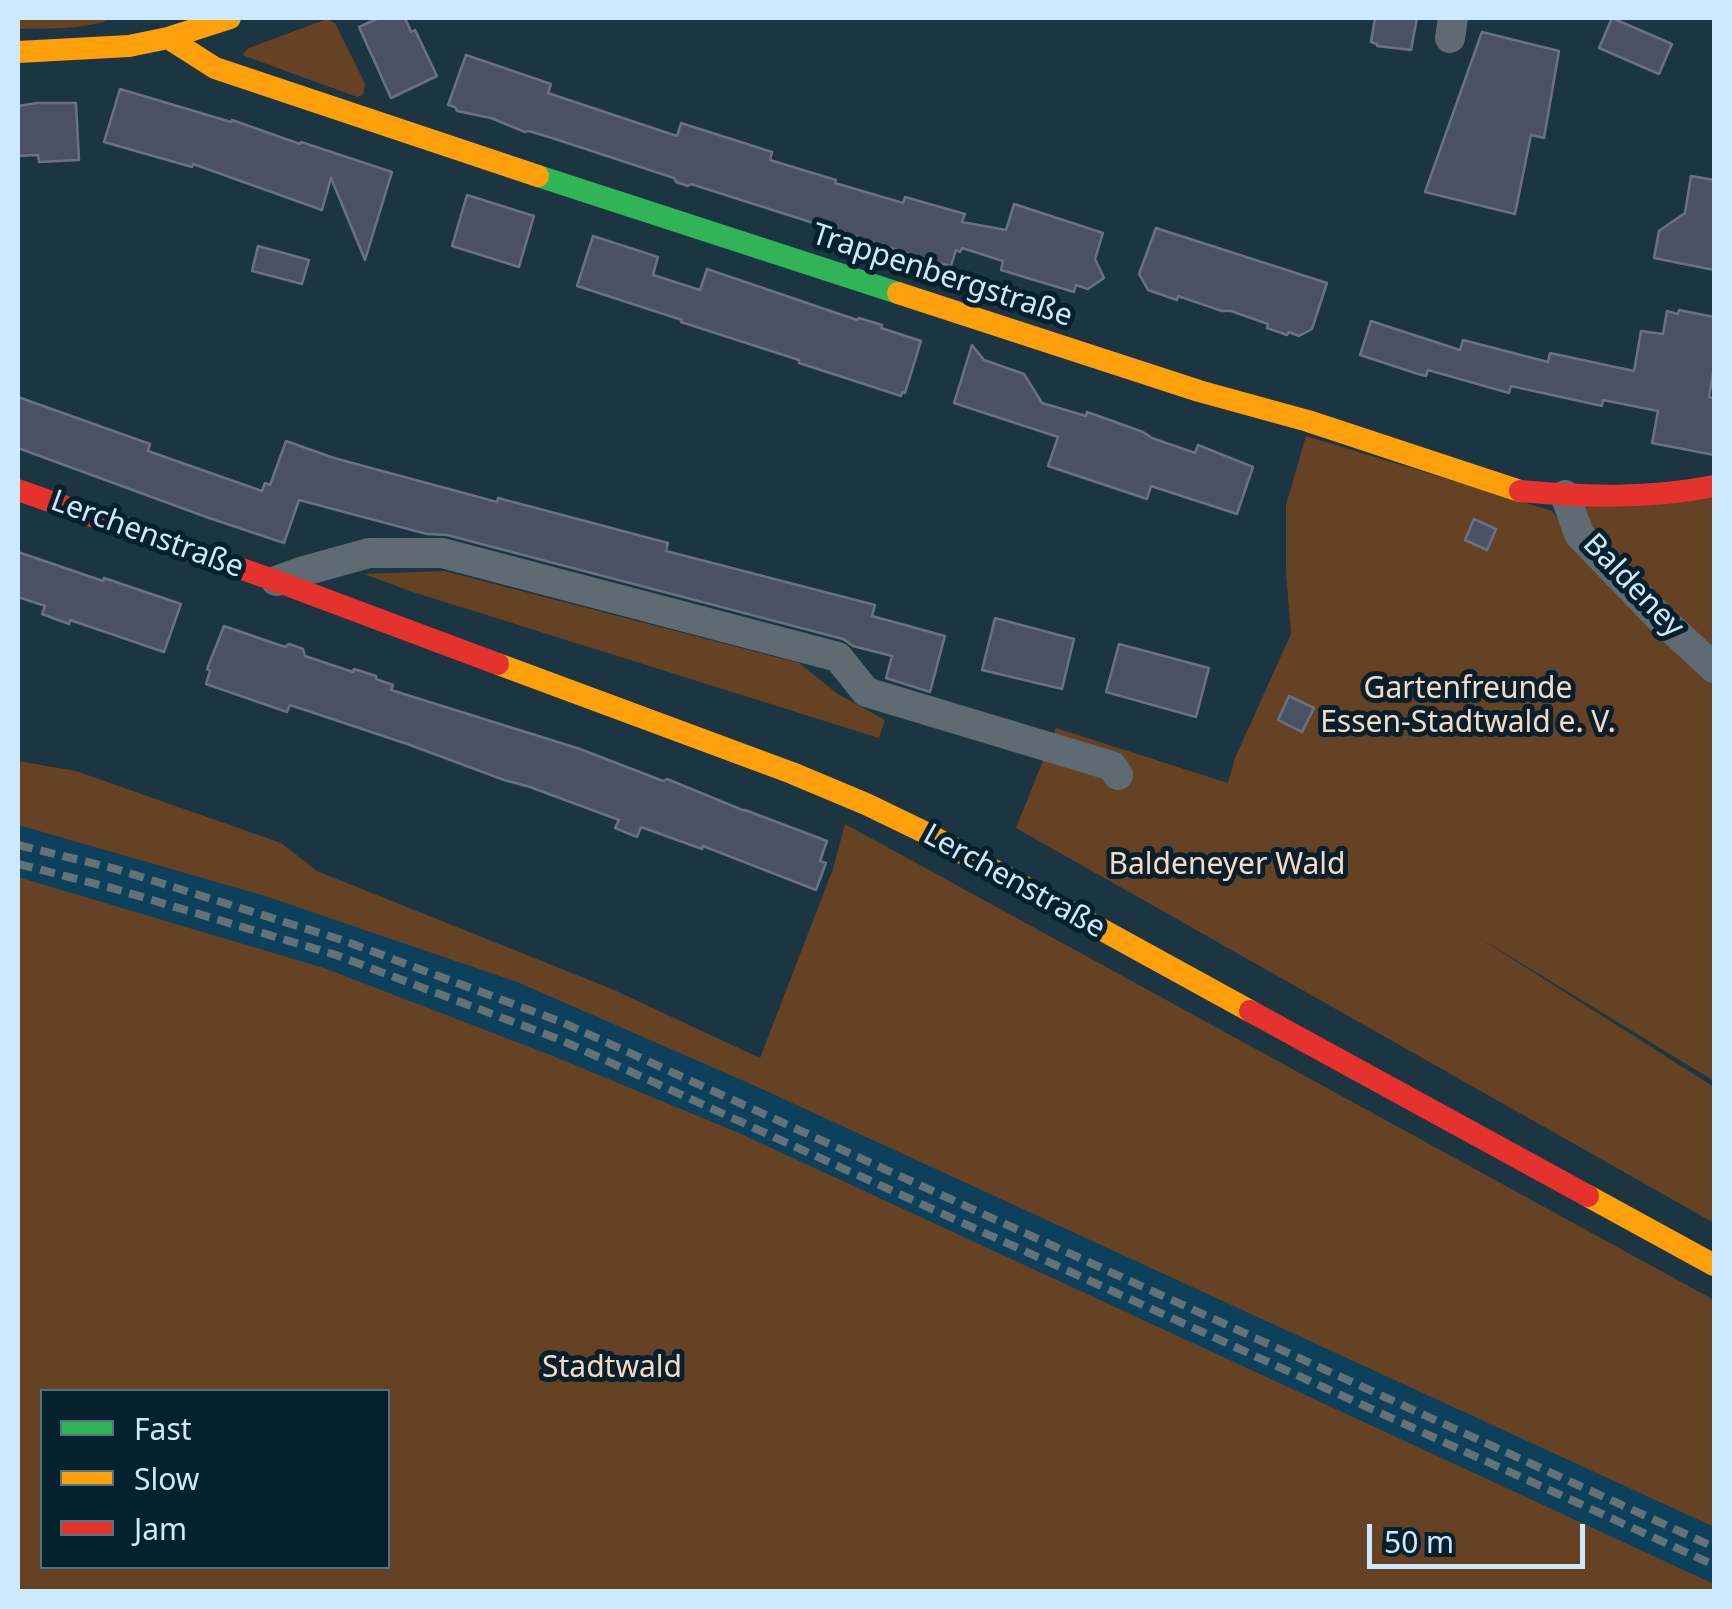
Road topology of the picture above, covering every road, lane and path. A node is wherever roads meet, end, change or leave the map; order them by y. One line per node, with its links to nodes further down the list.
1 (230, 18): 2 (main road)
2 (165, 28): 3 (main road); 6 (main road, Trappenbergstraße)
3 (18, 52)
4 (1714, 486): 6 (main road, Trappenbergstraße)
5 (18, 490): 7 (main road, Lerchenstraße)
6 (1565, 496): 8 (street, Baldeney)
7 (276, 581): 9 (street, Lerchenstraße); 10 (main road, Lerchenstraße)
8 (1714, 668)
9 (1118, 774)
10 (1714, 1265)

